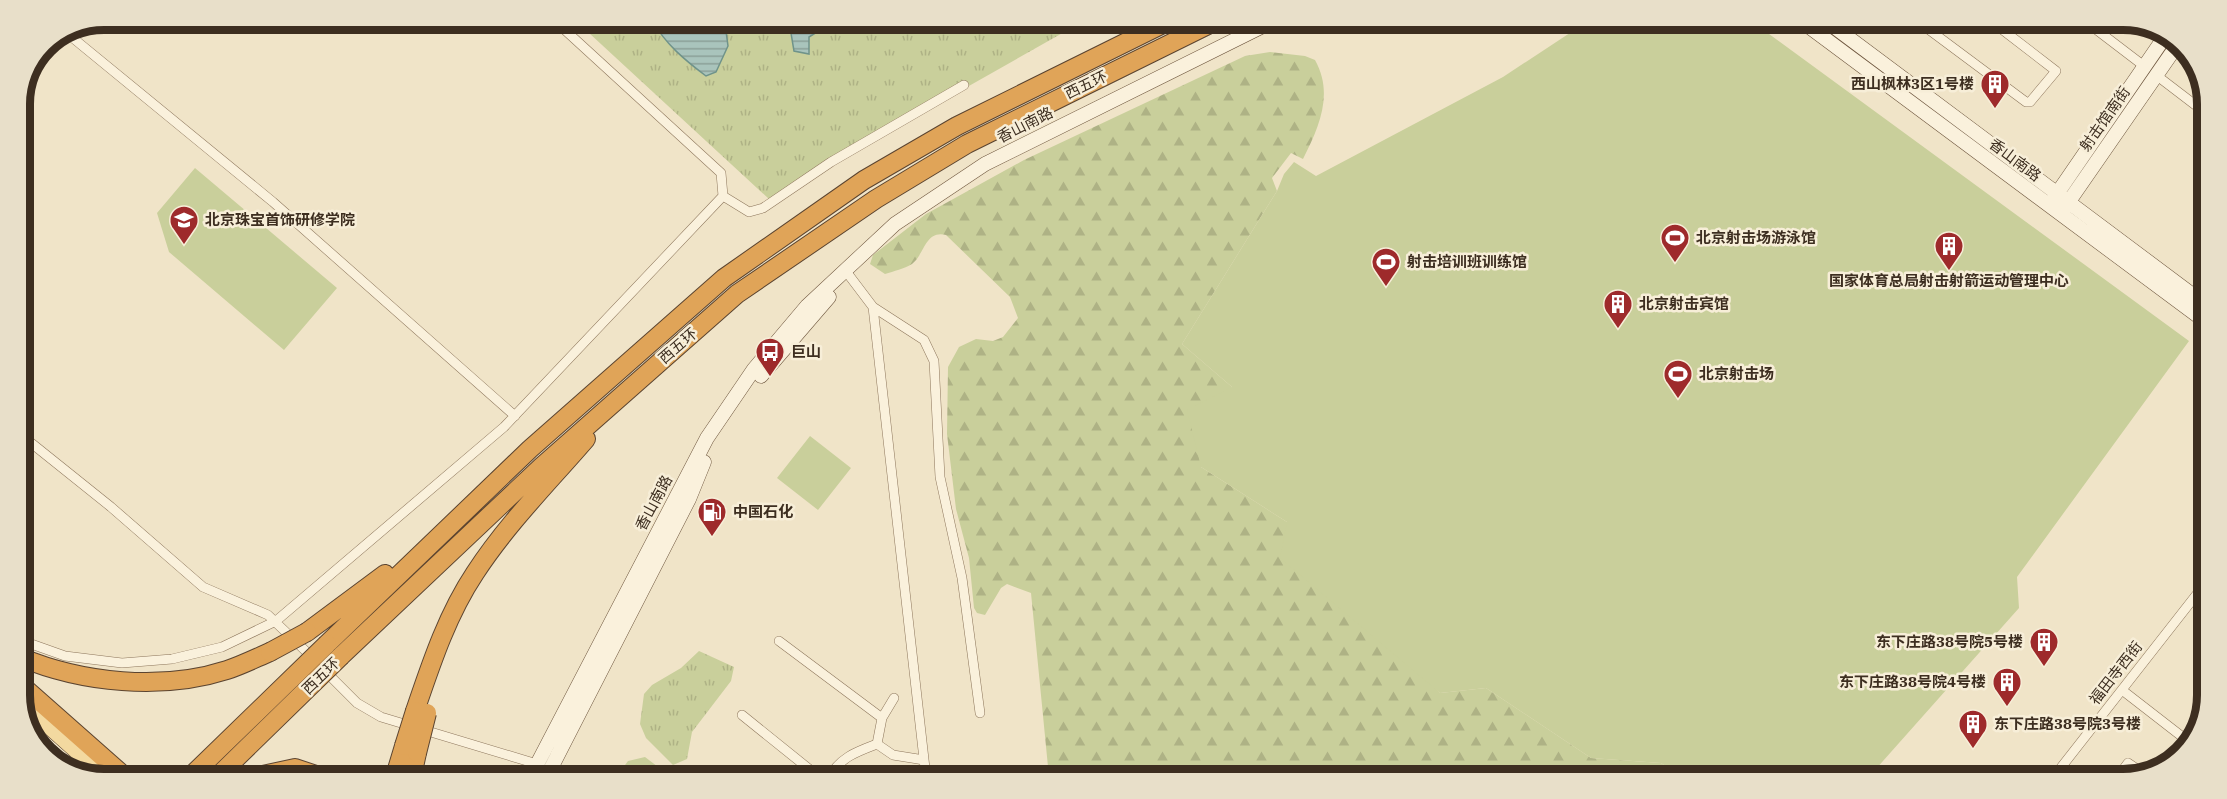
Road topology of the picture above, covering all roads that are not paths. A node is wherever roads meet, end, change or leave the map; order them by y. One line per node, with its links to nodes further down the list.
1 (565, 30): 17 (street)
2 (1151, 30): 26 (highway, 西五环)
3 (1198, 30): 23 (highway, 西五环)
4 (1255, 30): 19 (main road, 香山南路)
5 (1814, 30): 18 (main road, 香山南路)
6 (1840, 30): 18 (main road, 香山南路)
7 (1929, 30): 8 (street)
8 (2003, 30)
9 (2097, 30): 13 (street)
10 (72, 38): 24 (street)
11 (2162, 41): 13 (main road, 射击馆南街)
12 (2173, 50): 14 (main road, 射击馆南街)
13 (2144, 66): 18 (main road, 射击馆南街)
14 (2156, 75): 16 (street); 18 (main road, 射击馆南街)
15 (964, 85): 17 (street)
16 (2197, 106)
17 (723, 196): 24 (street)
18 (2058, 204): 20 (main road, 香山南路); 22 (main road, 香山南路)
19 (845, 270): 21 (street); 51 (main road, 香山南路); 52 (main road, 香山南路)
20 (2197, 298)
21 (873, 307): 36 (street); 42 (street)
22 (2197, 315)
23 (637, 382): 41 (highway, bridge); 47 (highway, 西五环, bridge)
24 (514, 416): 28 (street)
25 (30, 442): 28 (street)
26 (446, 528): 31 (highway, bridge); 46 (highway, 西五环, bridge)
27 (2197, 594): 32 (street, 福田寺西街)
28 (276, 621): 30 (street); 50 (street)
29 (779, 641): 38 (street)
30 (30, 644)
31 (30, 661)
32 (2122, 690): 39 (street); 56 (street, 福田寺西街)
33 (30, 693): 45 (highway)
34 (894, 698): 38 (street)
35 (33, 712): 43 (main road)
36 (980, 713)
37 (742, 715): 53 (street)
38 (882, 718): 40 (street)
39 (2183, 738)
40 (877, 744): 42 (street); 54 (street)
41 (411, 750): 48 (highway); 49 (highway)
42 (924, 760): 55 (street)
43 (95, 768)
44 (2135, 768): 57 (street)
45 (116, 769)
46 (198, 769)
47 (226, 769)
48 (399, 769)
49 (412, 769)
50 (531, 769)
51 (535, 769)
52 (551, 769)
53 (809, 769)
54 (834, 769)
55 (925, 769)
56 (2060, 769)
57 (2124, 769)

